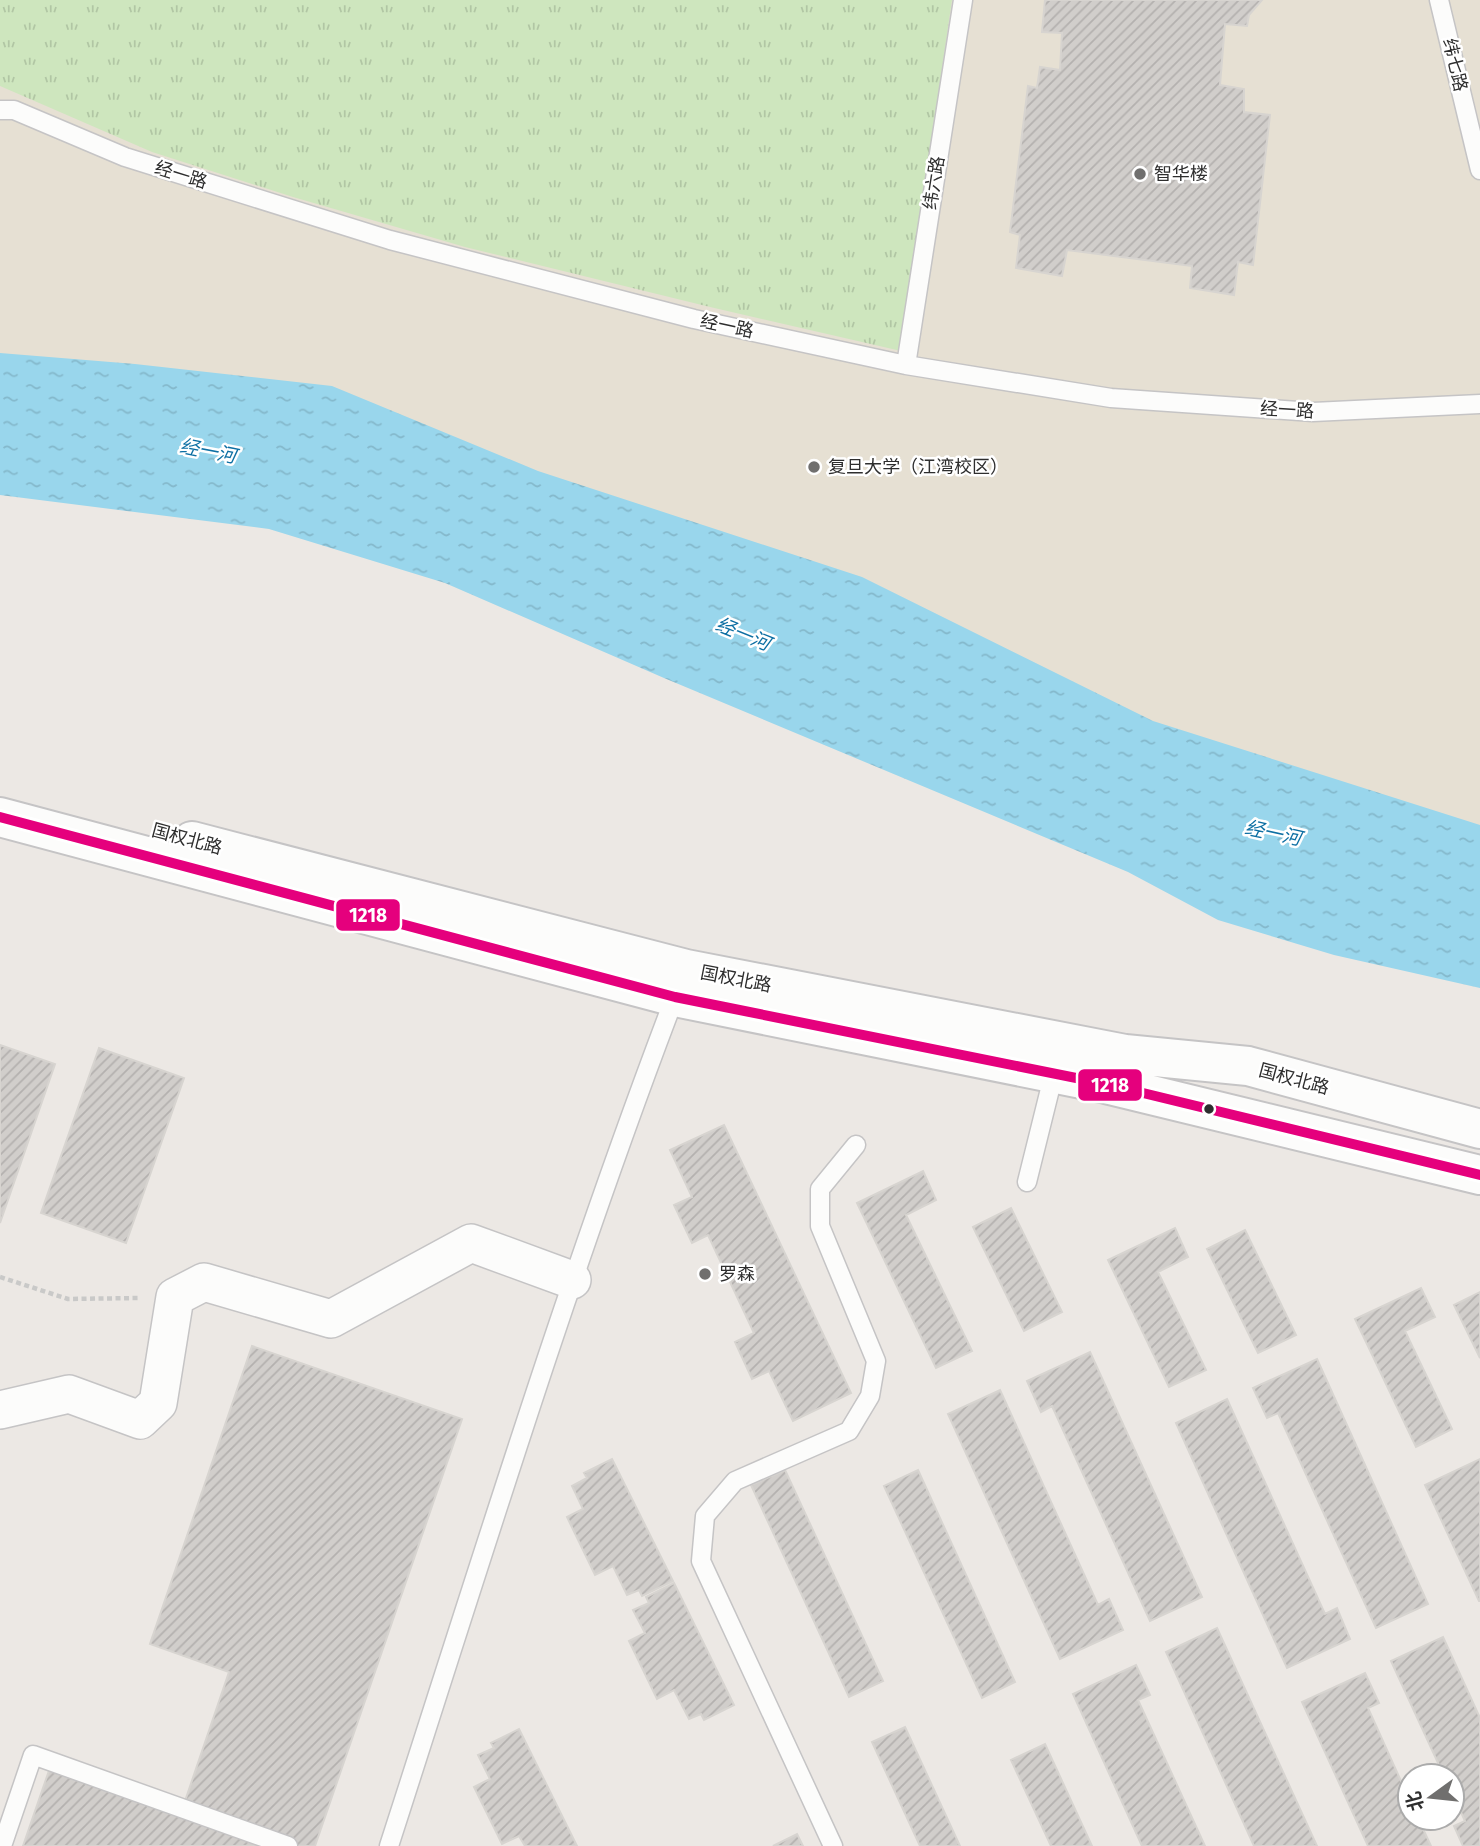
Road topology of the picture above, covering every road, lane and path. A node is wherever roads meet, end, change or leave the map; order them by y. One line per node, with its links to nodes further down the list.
1 (962, 0): 5 (lane, 纬六路)
2 (1439, 0): 4 (lane, 纬七路)
3 (0, 110): 5 (lane, 经一路)
4 (1480, 170)
5 (906, 365): 6 (lane, 经一路)
6 (1480, 404)
7 (0, 791): 9 (main road, 国权北路)
8 (0, 817): 9 (main road, 国权北路)
9 (681, 983): 10 (main road, 国权北路); 11 (main road, 国权北路); 16 (lane)
10 (1054, 1073): 13 (main road, 国权北路); 14 (lane)
11 (1480, 1129)
12 (856, 1145): 22 (lane)
13 (1480, 1175)
14 (1027, 1182)
15 (0, 1277): 17 (path)
16 (572, 1280): 17 (street); 21 (lane)
17 (175, 1297): 18 (street)
18 (0, 1410)
19 (2, 1846): 20 (lane)
20 (288, 1846)
21 (389, 1846)
22 (833, 1846)

